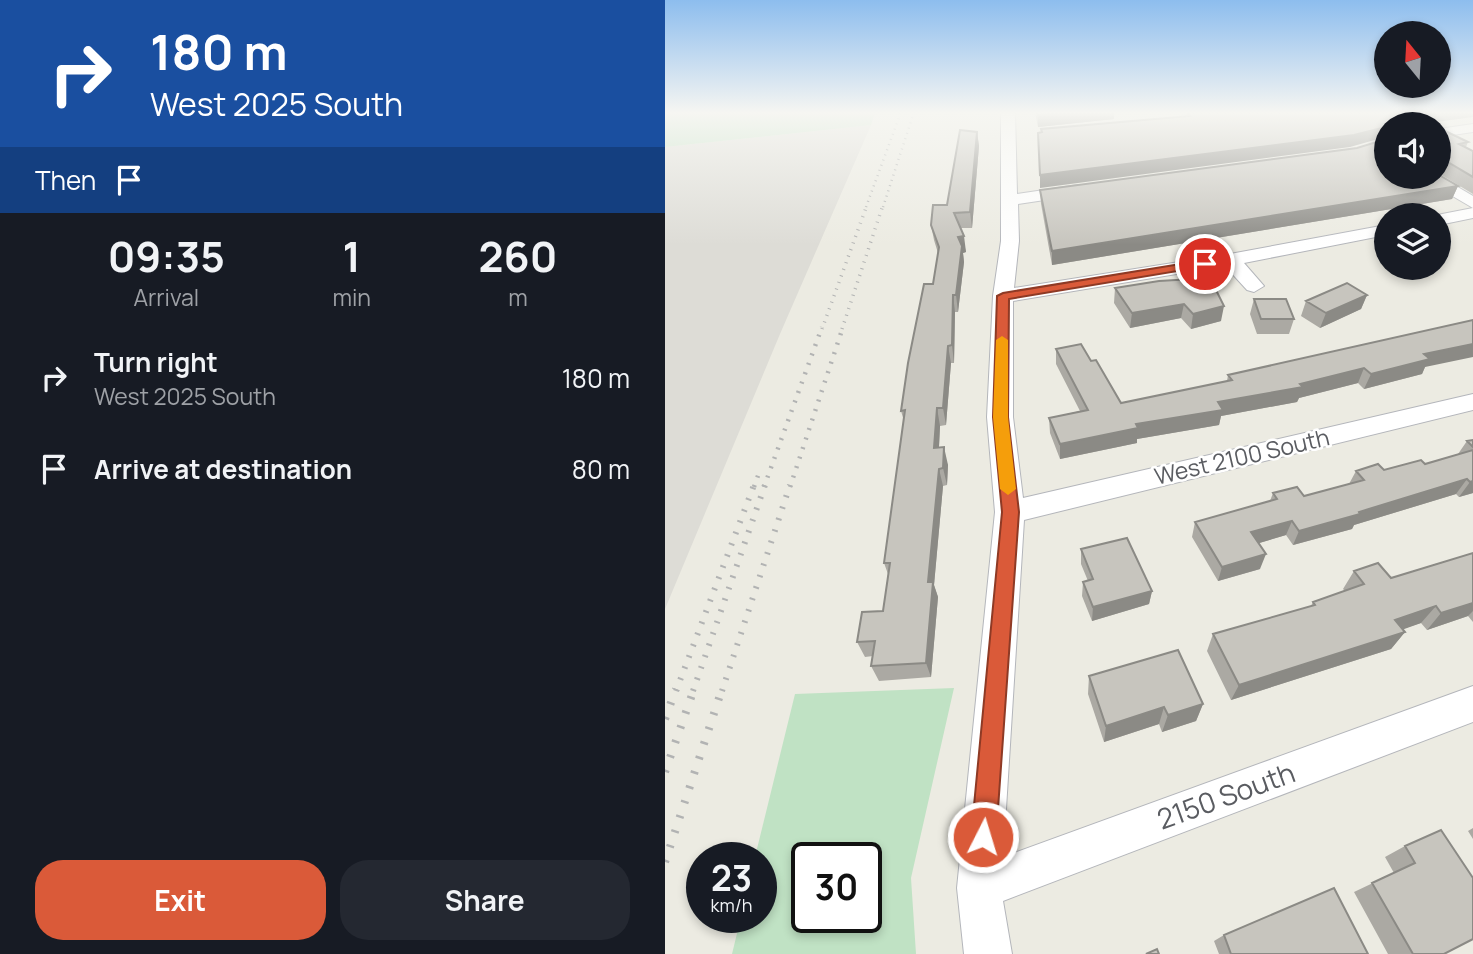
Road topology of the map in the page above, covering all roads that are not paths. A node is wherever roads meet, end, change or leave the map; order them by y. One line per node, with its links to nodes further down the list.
1 (1012, 157): 4 (street)
2 (1093, 188): 4 (street)
3 (1449, 189): 5 (street)
4 (1008, 200): 11 (street)
5 (1473, 203)
6 (1473, 213): 7 (street)
7 (1451, 218)
8 (1374, 232): 9 (street)
9 (1230, 260): 10 (street); 11 (street)
10 (1254, 286)
11 (1003, 296): 13 (street)
12 (1473, 402): 13 (street, West 2100 South)
13 (1010, 512): 15 (street)
14 (1473, 704): 15 (street, 2150 South)
15 (979, 888): 16 (street)
16 (988, 954)

